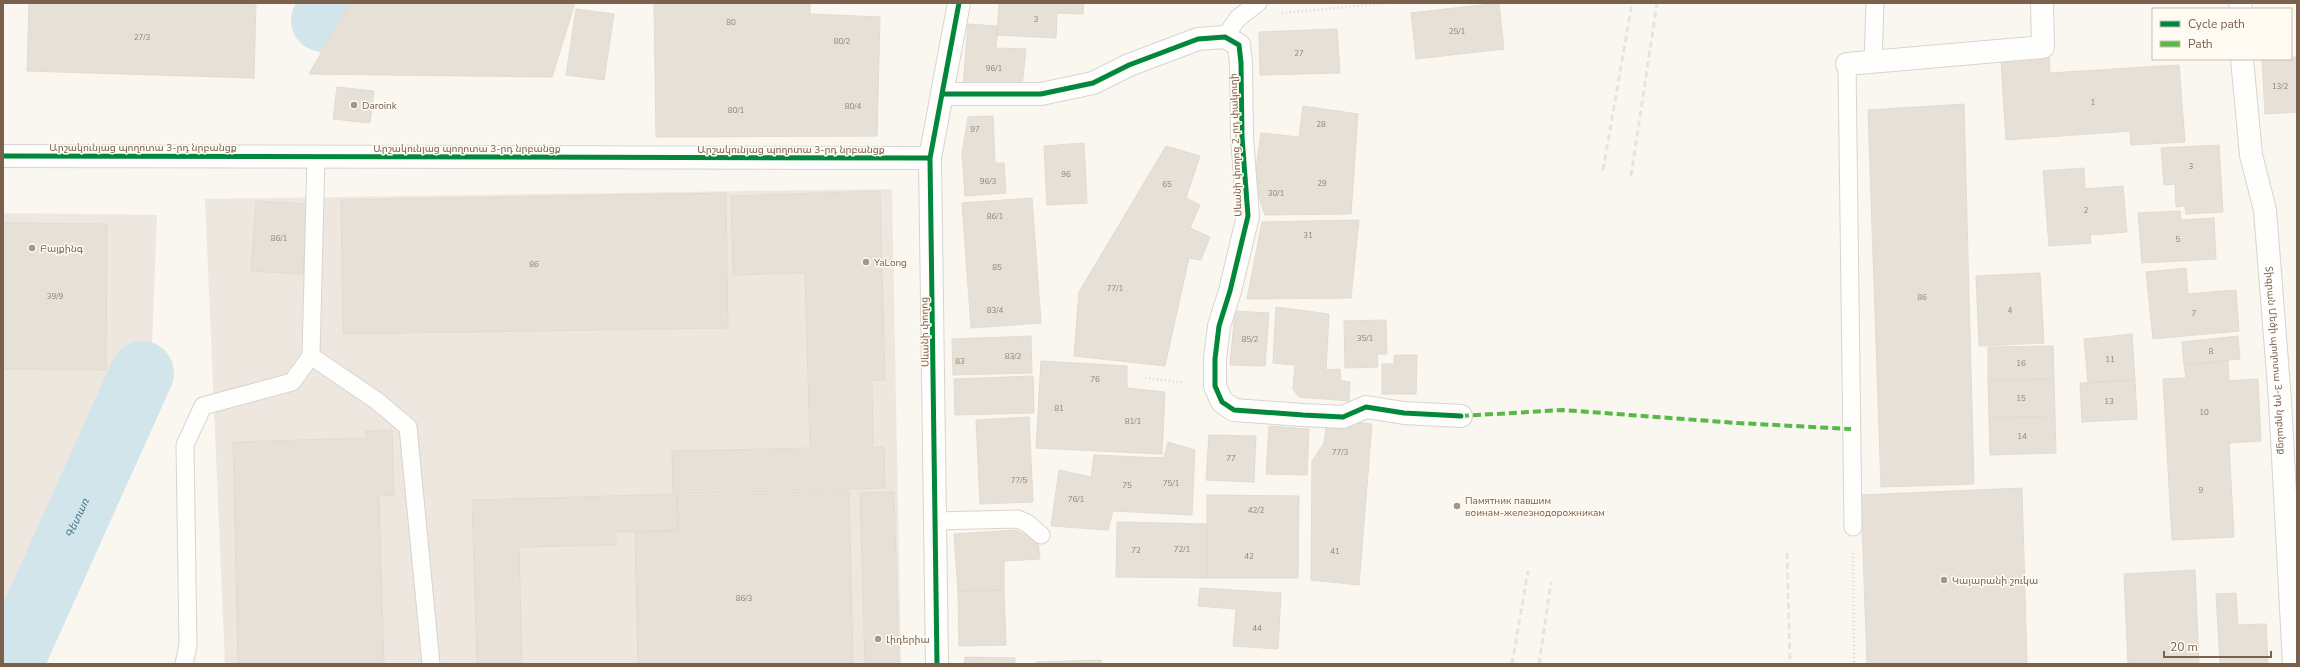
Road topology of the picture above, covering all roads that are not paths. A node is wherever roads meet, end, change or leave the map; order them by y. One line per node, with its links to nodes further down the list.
1 (959, 3): 9 (street, Սևանի փողոց)
2 (1258, 3): 5 (lane)
3 (1875, 3): 7 (lane)
4 (2042, 3): 7 (street)
5 (1225, 37): 9 (street); 14 (street, Սևանի փողոց 2-րդ փակուղի)
6 (2242, 60): 21 (street, Տիգրան Մեծի պողոտա 3-րդ նրբանցք)
7 (1873, 63): 8 (street)
8 (1848, 64): 16 (lane)
9 (942, 94): 12 (street, Սևանի փողոց)
10 (3, 156): 11 (street, Արշակունյաց պողոտա 3-րդ նրբանցք)
11 (316, 156): 12 (street, Արշակունյաց պողոտա 3-րդ նրբանցք); 13 (lane)
12 (930, 158): 15 (street, Սևանի փողոց)
13 (311, 356): 18 (lane); 19 (lane)
14 (1461, 416)
15 (935, 521): 17 (lane); 20 (street, Սևանի փողոց)
16 (1853, 527)
17 (1041, 535)
18 (184, 664)
19 (432, 664)
20 (937, 664)
21 (2294, 664)

